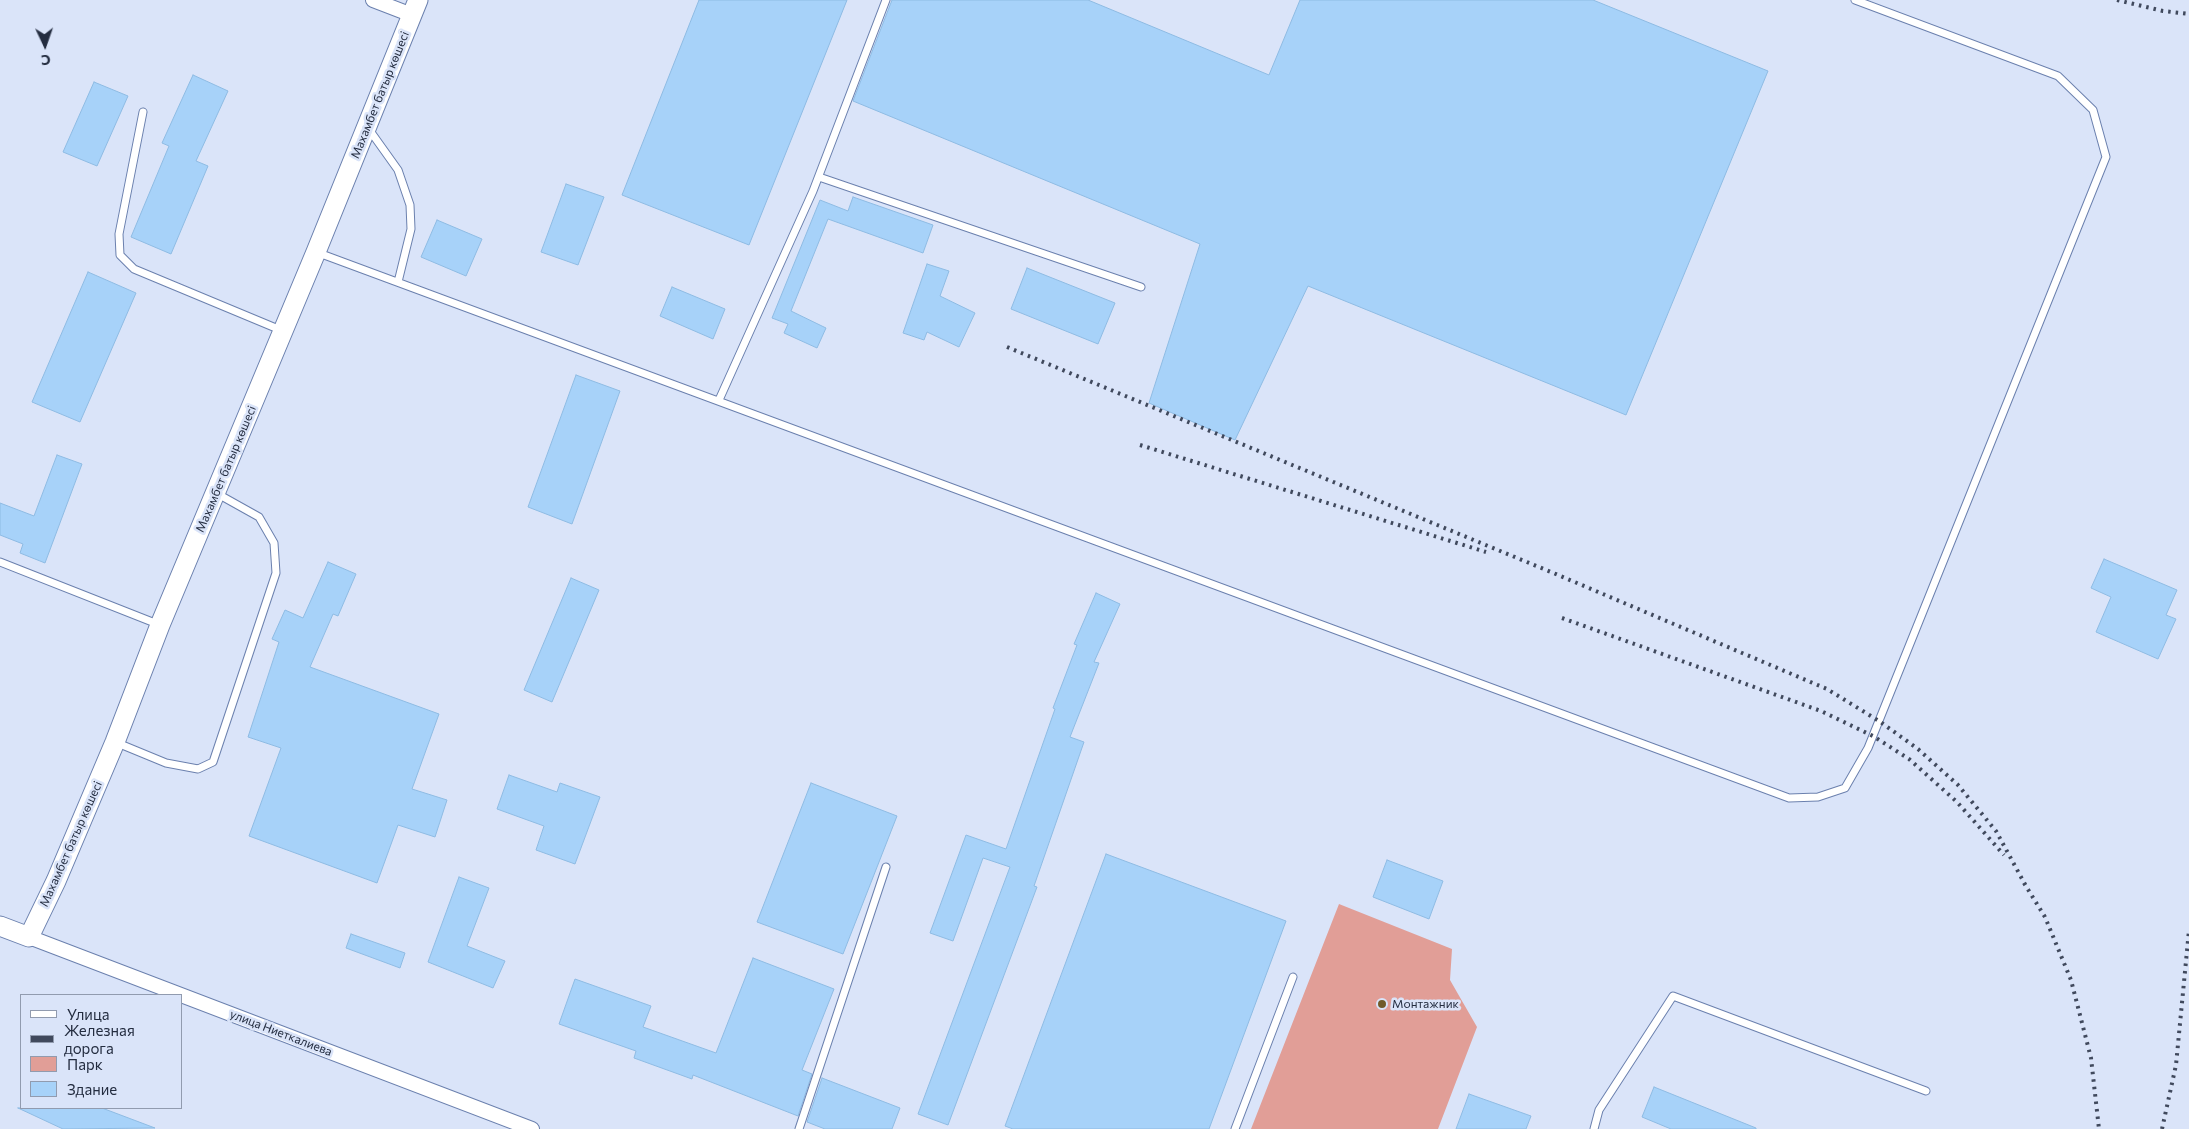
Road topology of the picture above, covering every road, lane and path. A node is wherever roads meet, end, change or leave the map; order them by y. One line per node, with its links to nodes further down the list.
1 (373, 0): 4 (street)
2 (886, 0): 7 (lane)
3 (1855, 0): 12 (lane)
4 (415, 7): 6 (street, Махамбет батыр көшесі)
5 (143, 112): 11 (lane)
6 (367, 126): 8 (street, Махамбет батыр көшесі); 9 (lane)
7 (818, 176): 10 (lane); 12 (lane)
8 (316, 252): 9 (lane); 11 (street, Махамбет батыр көшесі)
9 (398, 282): 12 (lane)
10 (1141, 287)
11 (284, 331): 13 (street, Махамбет батыр көшесі)
12 (719, 400)
13 (216, 493): 15 (street, Махамбет батыр көшесі); 16 (lane)
14 (0, 562): 15 (lane)
15 (160, 625): 16 (street, Махамбет батыр көшесі)
16 (115, 742): 19 (street, Махамбет батыр көшесі)
17 (886, 867): 25 (lane)
18 (0, 926): 19 (street)
19 (29, 937): 21 (street, улица Ниеткалиева)
20 (1293, 977): 26 (lane)
21 (178, 994)
22 (182, 995): 24 (street, улица Ниеткалиева)
23 (1926, 1091): 27 (lane)
24 (532, 1129)
25 (799, 1129)
26 (1235, 1129)
27 (1594, 1129)

